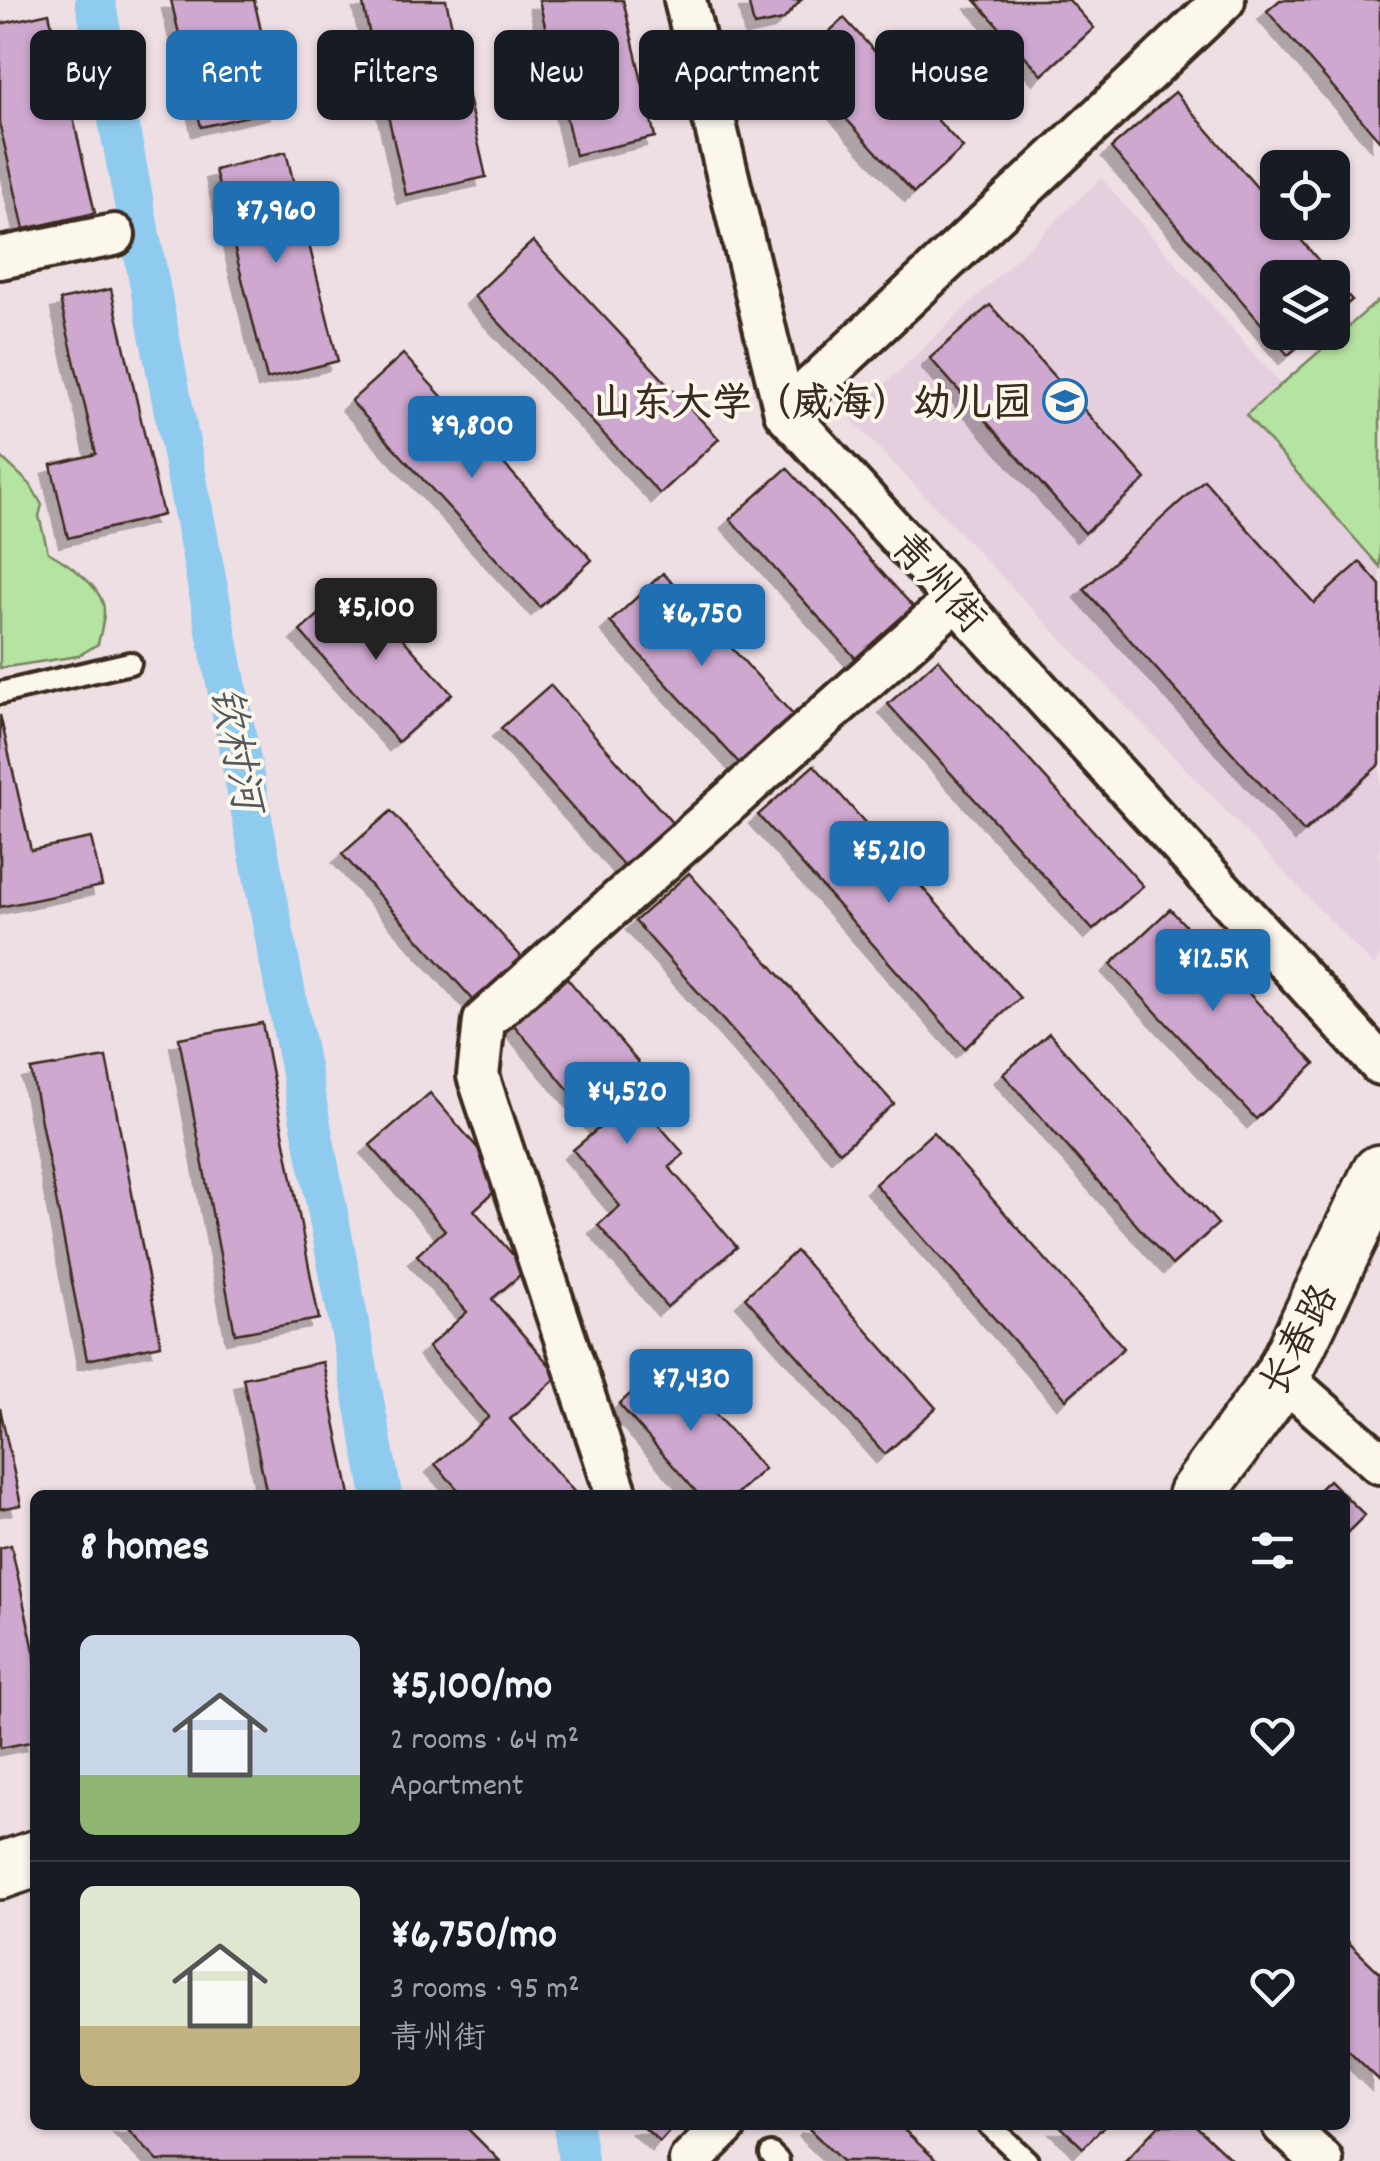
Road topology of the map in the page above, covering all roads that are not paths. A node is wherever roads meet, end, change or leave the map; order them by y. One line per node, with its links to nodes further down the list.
1 (685, 0): 5 (street, 青州街)
2 (1224, 0): 5 (street)
3 (114, 236): 4 (street)
4 (0, 258)
5 (785, 412): 6 (street, 青州街)
6 (956, 600): 9 (street, 青州街); 13 (street)
7 (130, 663): 8 (lane)
8 (0, 693)
9 (1380, 1064)
10 (1380, 1173): 11 (street, 长春路)
11 (1282, 1378): 12 (street); 14 (street, 长春路)
12 (1380, 1463)
13 (614, 1490)
14 (1200, 1490)
15 (30, 1861): 16 (street)
16 (0, 1872)
17 (721, 2130): 20 (street)
18 (994, 2130): 21 (lane)
19 (1288, 2130): 22 (street)
20 (690, 2161)
21 (1027, 2161)
22 (1322, 2161)

